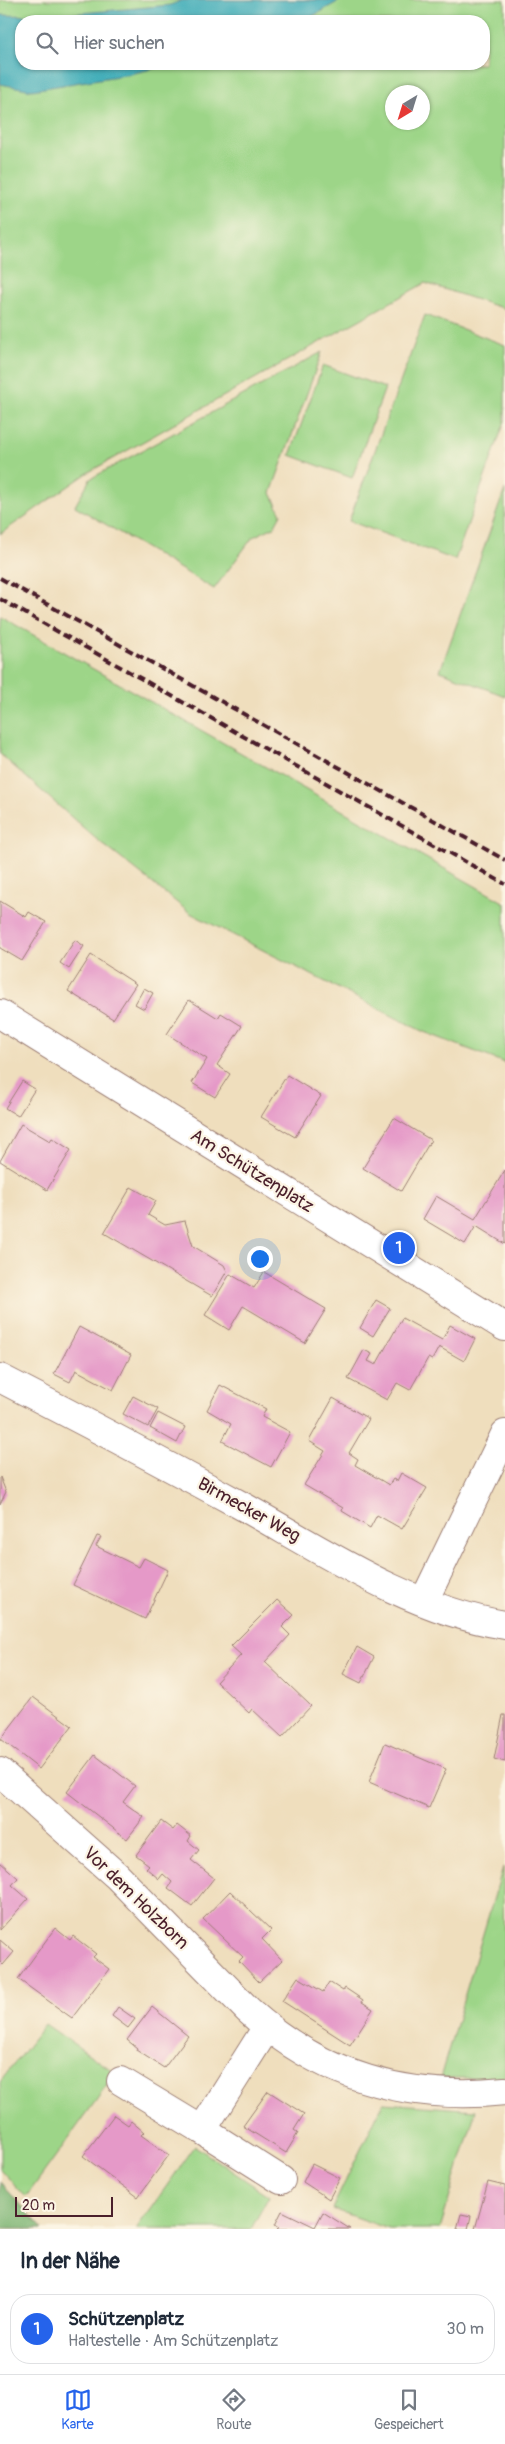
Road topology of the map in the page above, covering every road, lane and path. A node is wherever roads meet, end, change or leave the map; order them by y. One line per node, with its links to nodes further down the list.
1 (0, 1014): 2 (street, Am Schützenplatz)
2 (505, 1327)
3 (0, 1378): 5 (street, Birmecker Weg)
4 (505, 1434): 5 (street)
5 (424, 1601): 6 (street, Birmecker Weg)
6 (505, 1625)
7 (0, 1772): 8 (street, Vor dem Holzborn)
8 (267, 2028): 10 (street, Vor dem Holzborn); 11 (street)
9 (120, 2081): 11 (street)
10 (505, 2091)
11 (202, 2130): 12 (street)
12 (281, 2180)

